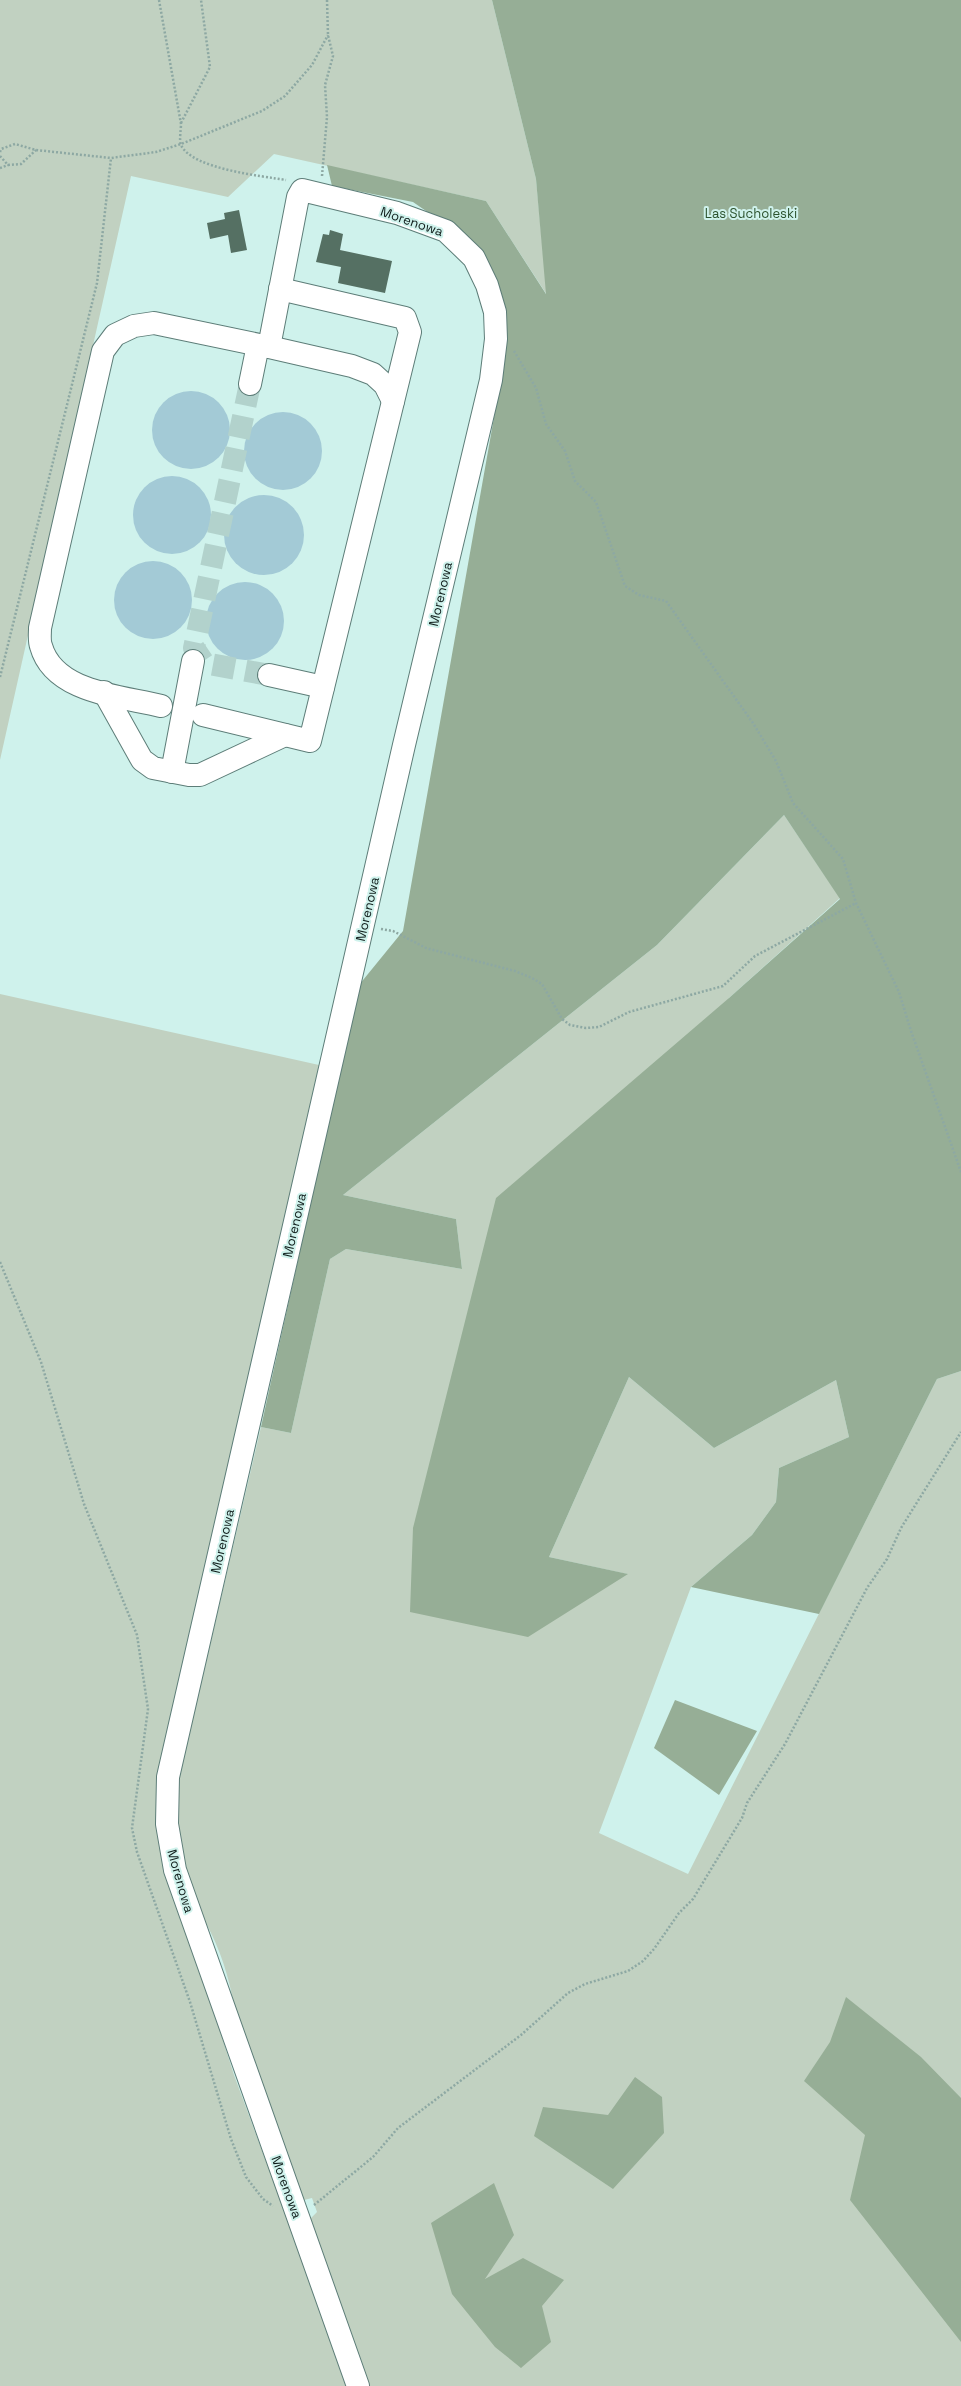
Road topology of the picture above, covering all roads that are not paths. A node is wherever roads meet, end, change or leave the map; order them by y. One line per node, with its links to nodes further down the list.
1 (280, 289): 2 (lane); 4 (lane); 13 (lane, Morenowa)
2 (264, 346): 3 (lane); 4 (lane); 8 (lane)
3 (250, 384)
4 (393, 401): 7 (lane)
5 (193, 661): 12 (lane)
6 (269, 675): 7 (lane)
7 (323, 687): 11 (lane)
8 (104, 692): 9 (lane); 12 (lane)
9 (161, 706)
10 (203, 715): 11 (lane)
11 (285, 735): 12 (lane)
12 (172, 772)
13 (358, 2386)

